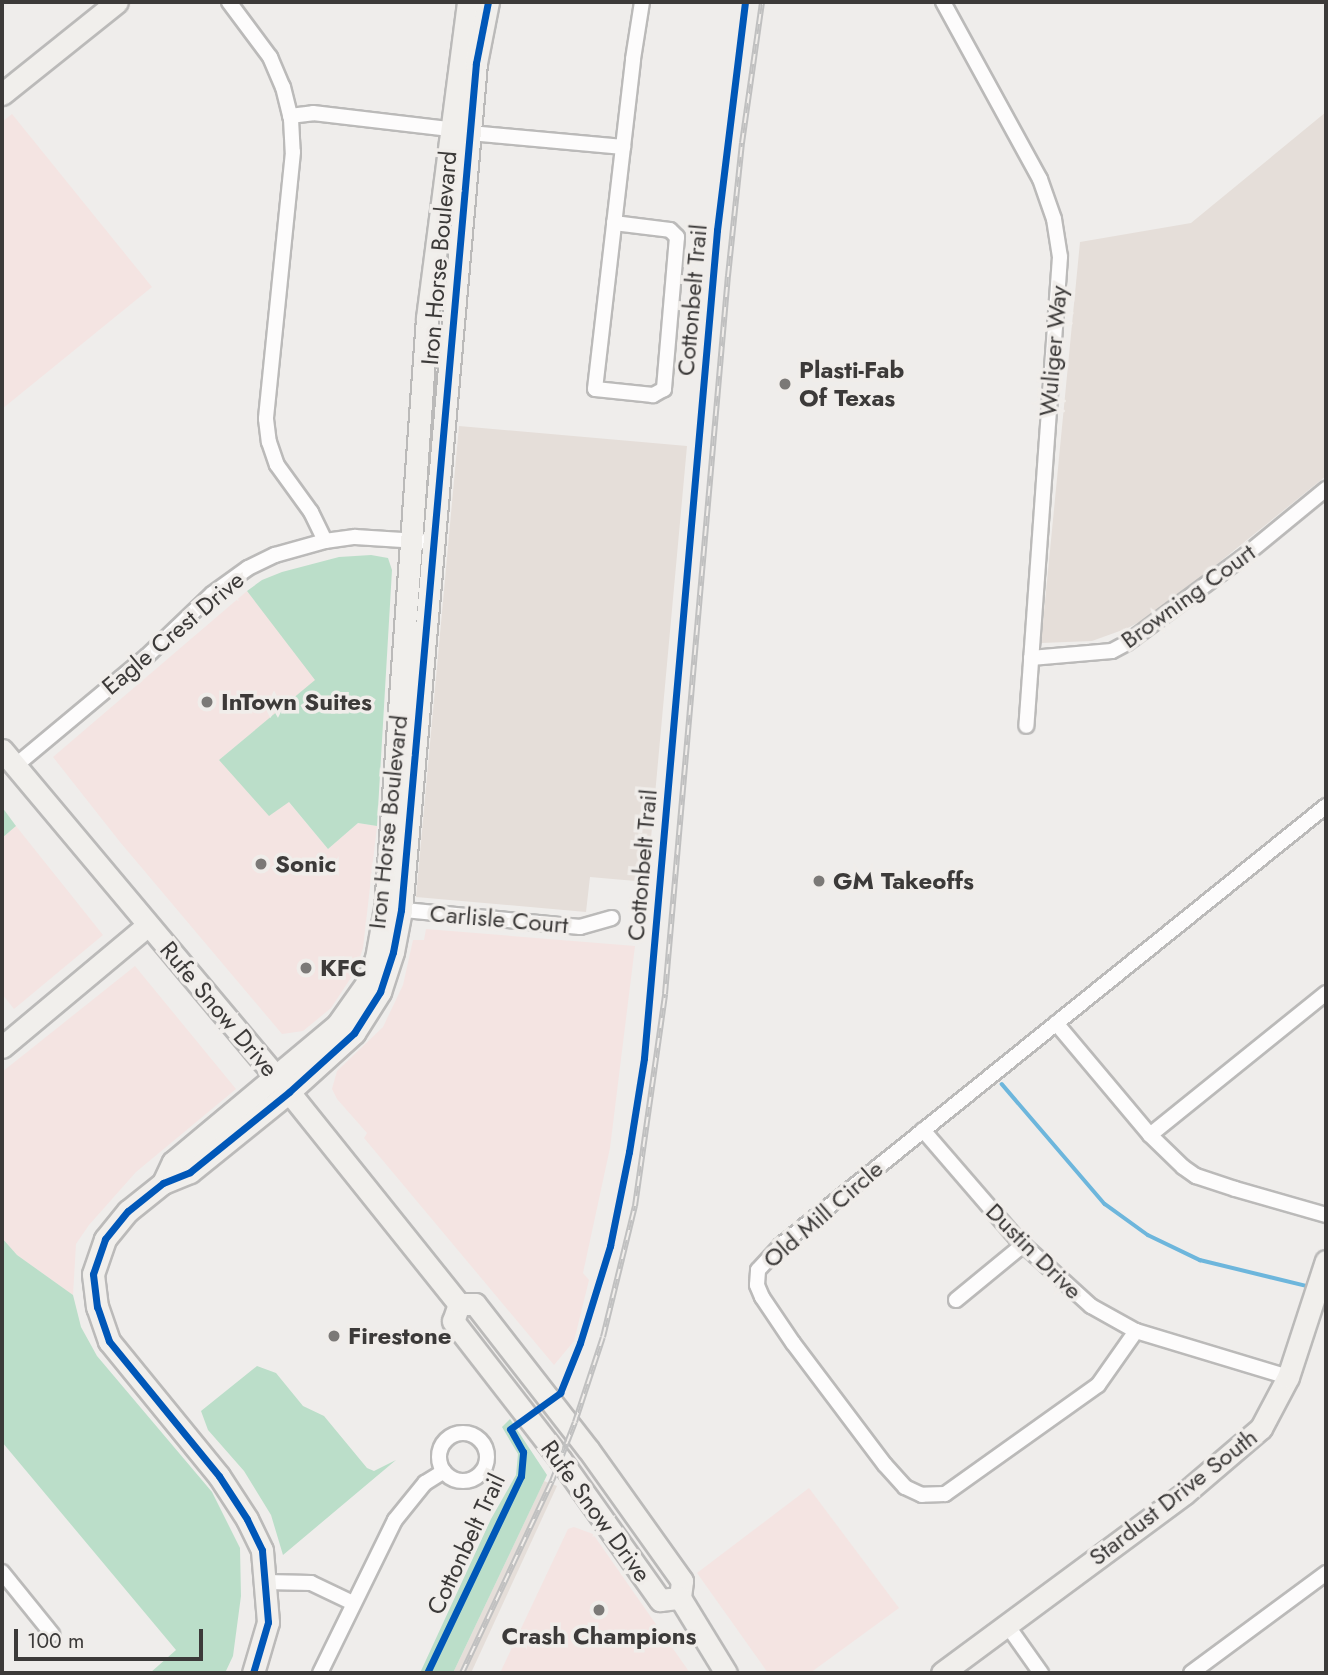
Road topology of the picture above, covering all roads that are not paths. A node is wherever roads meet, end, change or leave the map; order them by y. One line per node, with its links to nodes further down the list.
1 (117, 2): 7 (street)
2 (229, 2): 8 (street)
3 (468, 2): 9 (street, Iron Horse Boulevard)
4 (488, 2): 9 (street, Iron Horse Boulevard)
5 (642, 2): 10 (street)
6 (943, 2): 16 (street, Wuliger Way)
7 (2, 94)
8 (290, 116): 9 (street); 13 (street)
9 (460, 131): 10 (street); 14 (street, Iron Horse Boulevard); 15 (street, Iron Horse Boulevard)
10 (623, 147): 11 (street)
11 (614, 223): 11 (street)
12 (1326, 489): 16 (street, Browning Court)
13 (325, 541): 14 (street, Eagle Crest Drive); 18 (street, Eagle Crest Drive)
14 (411, 541): 15 (street, Eagle Crest Drive); 20 (street, Iron Horse Boulevard)
15 (433, 542): 20 (street, Iron Horse Boulevard)
16 (1031, 658): 17 (street, Wuliger Way)
17 (1026, 726)
18 (8, 758): 22 (street, Rufe Snow Drive)
19 (1326, 806): 24 (street, Old Mill Circle)
20 (393, 909): 21 (street, Carlisle Court); 26 (street, Iron Horse Boulevard)
21 (612, 918)
22 (148, 925): 25 (street); 26 (street, Rufe Snow Drive)
23 (1326, 993): 28 (street)
24 (1056, 1023): 27 (street, Old Mill Circle); 28 (street)
25 (2, 1047)
26 (282, 1085): 33 (street, Rufe Snow Drive); 39 (street, Iron Horse Boulevard)
27 (923, 1130): 30 (street, Dustin Drive); 34 (street, Old Mill Circle)
28 (1150, 1135): 29 (street)
29 (1326, 1215)
30 (1023, 1245): 32 (street); 34 (street, Dustin Drive)
31 (1326, 1261): 35 (street, Stardust Drive South)
32 (956, 1300)
33 (458, 1304): 40 (street, Rufe Snow Drive); 40 (street, Rufe Snow Drive)
34 (1136, 1331): 35 (street, Dustin Drive)
35 (1288, 1377): 42 (street, Stardust Drive South)
36 (443, 1471): 41 (street)
37 (2, 1572): 43 (street)
38 (1326, 1573): 49 (street)
39 (266, 1582): 41 (street); 44 (street, Iron Horse Boulevard)
40 (680, 1598): 46 (street, Rufe Snow Drive)
41 (353, 1603): 45 (street)
42 (1007, 1625): 47 (street, Stardust Drive South); 48 (street)
43 (52, 1634)
44 (253, 1673)
45 (320, 1673)
46 (726, 1673)
47 (942, 1673)
48 (1041, 1673)
49 (1191, 1673)

